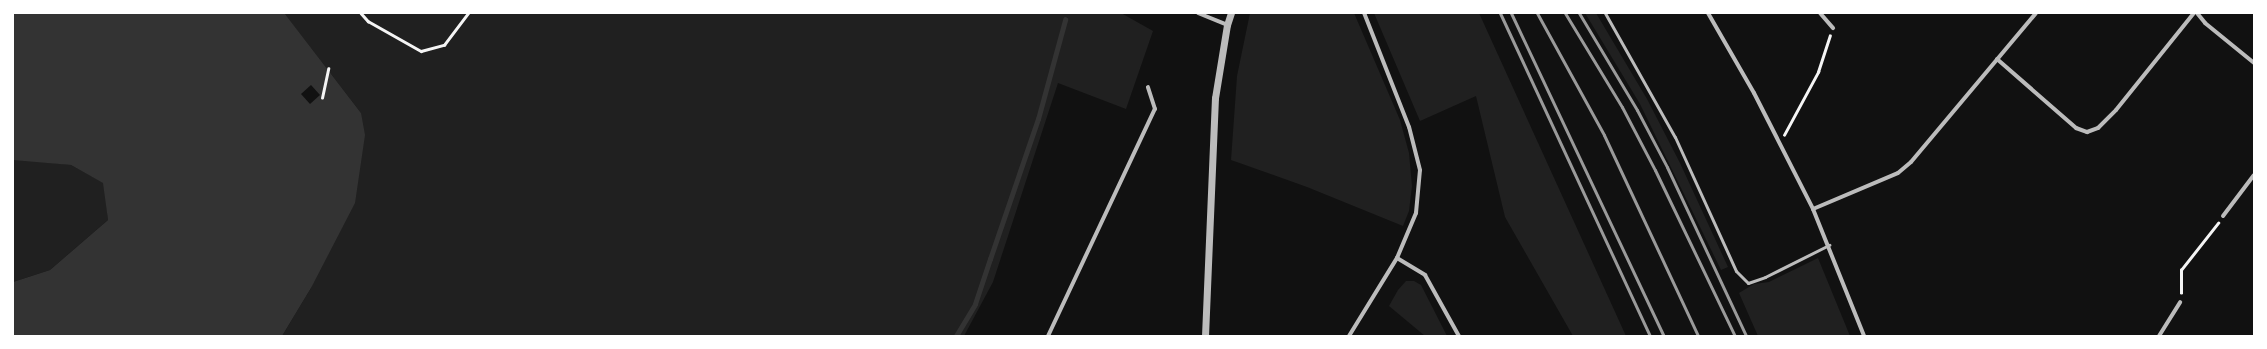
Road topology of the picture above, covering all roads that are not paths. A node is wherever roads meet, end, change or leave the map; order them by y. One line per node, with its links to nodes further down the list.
1 (1198, 13): 10 (street)
2 (1231, 13): 10 (street)
3 (1364, 13): 19 (street)
4 (1605, 13): 18 (lane)
5 (1708, 13): 16 (street)
6 (1820, 13): 11 (street)
7 (2036, 13): 12 (street)
8 (2194, 13): 12 (street)
9 (2197, 13): 13 (street)
10 (1227, 25): 22 (street)
11 (1833, 28)
12 (1997, 58): 16 (street)
13 (2254, 63)
14 (1148, 87): 21 (street)
15 (2254, 175): 17 (street)
16 (1813, 209): 18 (street)
17 (2223, 216)
18 (1829, 245): 25 (street)
19 (1397, 258): 23 (street); 24 (street)
20 (2180, 302): 26 (street)
21 (1048, 336)
22 (1206, 336)
23 (1349, 336)
24 (1459, 336)
25 (1864, 336)
26 (2159, 336)

